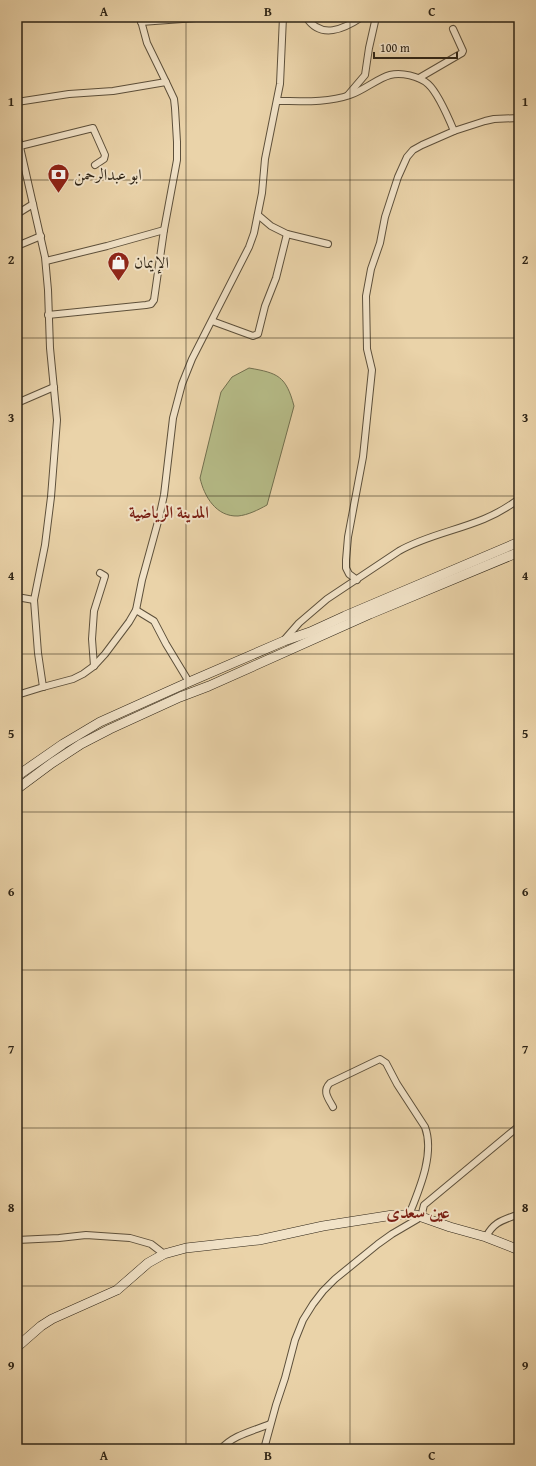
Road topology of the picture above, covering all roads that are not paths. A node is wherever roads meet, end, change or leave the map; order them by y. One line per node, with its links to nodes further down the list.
1 (283, 17): 11 (street)
2 (306, 17): 3 (street)
3 (362, 17)
4 (376, 17): 10 (street)
5 (196, 18): 6 (street)
6 (141, 19): 9 (street)
7 (453, 29): 8 (street)
8 (419, 78): 10 (street); 14 (street)
9 (166, 82): 12 (street); 21 (street)
10 (347, 96): 11 (street)
11 (277, 101): 20 (street)
12 (17, 102)
13 (519, 118): 14 (street)
14 (454, 131): 35 (street)
15 (17, 134): 16 (street)
16 (20, 146): 17 (street); 18 (street)
17 (95, 165)
18 (33, 204): 19 (street); 23 (street)
19 (17, 214)
20 (258, 215): 22 (street); 28 (street)
21 (164, 230): 26 (street); 27 (street)
22 (287, 234): 24 (street); 28 (street)
23 (41, 236): 25 (street); 26 (street)
24 (328, 244)
25 (17, 246)
26 (46, 261): 27 (street)
27 (48, 315): 29 (street)
28 (212, 321): 38 (street)
29 (54, 387): 30 (street); 37 (street)
30 (17, 404)
31 (519, 499): 35 (street)
32 (519, 542): 39 (main road)
33 (519, 552): 45 (main road)
34 (100, 573): 40 (street)
35 (357, 580): 39 (street)
36 (17, 598): 37 (street)
37 (34, 600): 42 (street)
38 (136, 610): 40 (street); 41 (street)
39 (284, 641): 41 (main road)
40 (94, 666): 42 (street)
41 (189, 682): 44 (main road)
42 (43, 687): 43 (street)
43 (17, 695)
44 (17, 776)
45 (17, 789)
46 (333, 1107): 49 (street)
47 (519, 1126): 50 (street)
48 (519, 1214): 51 (street)
49 (409, 1215): 50 (main road); 54 (main road)
50 (422, 1217): 51 (main road); 56 (street)
51 (486, 1237): 53 (main road)
52 (17, 1240): 54 (street)
53 (519, 1250)
54 (164, 1254): 55 (main road)
55 (17, 1347)
56 (270, 1424): 57 (street); 58 (street)
57 (221, 1449)
58 (264, 1449)

